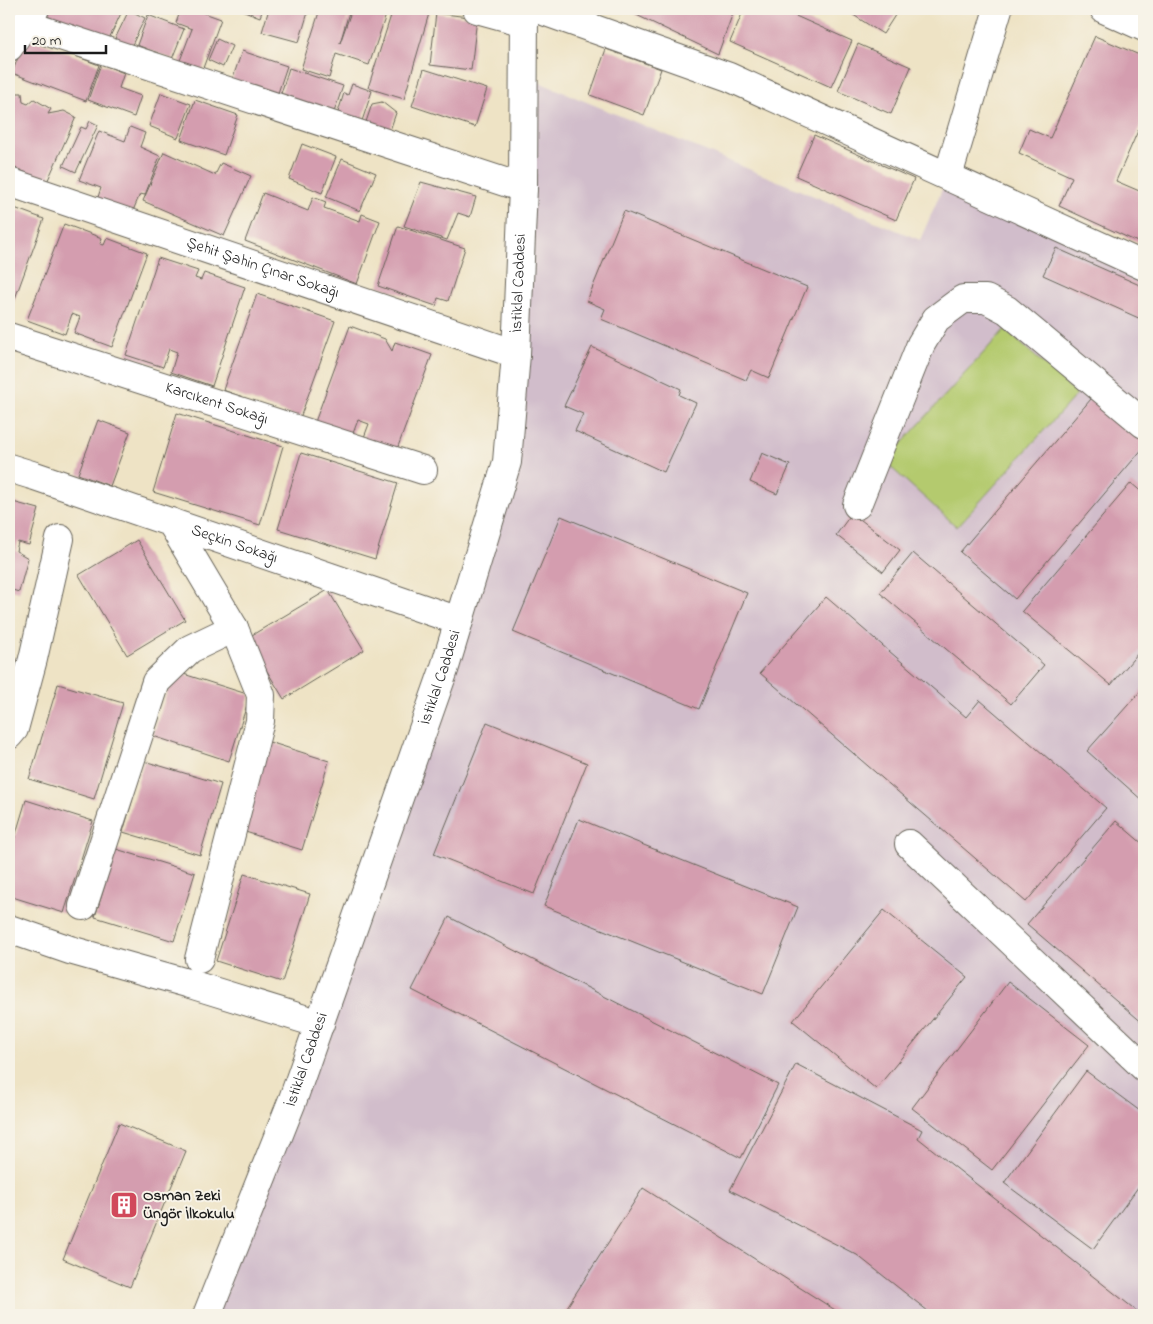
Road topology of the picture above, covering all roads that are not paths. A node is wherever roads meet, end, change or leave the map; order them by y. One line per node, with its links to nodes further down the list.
1 (477, 9): 4 (street)
2 (998, 9): 8 (street)
3 (1104, 9): 6 (street)
4 (529, 13): 8 (street); 10 (street, İstiklal Caddesi)
5 (29, 17): 7 (street); 10 (street)
6 (1144, 26)
7 (9, 47)
8 (948, 176): 11 (street)
9 (9, 182): 13 (street, Şehit Şahin Çınar Sokağı)
10 (524, 188): 13 (street, İstiklal Caddesi)
11 (1144, 266)
12 (9, 337): 16 (street, Karcıkent Sokağı)
13 (516, 354): 20 (street, İstiklal Caddesi)
14 (1144, 424): 17 (street)
15 (9, 468): 18 (street, Seçkin Sokağı)
16 (423, 470)
17 (857, 506)
18 (171, 522): 20 (street, Seçkin Sokağı); 21 (street)
19 (60, 539): 22 (street)
20 (459, 621): 27 (street, İstiklal Caddesi)
21 (234, 628): 24 (street); 26 (street)
22 (9, 735)
23 (909, 844): 28 (street)
24 (83, 906)
25 (9, 930): 27 (street)
26 (199, 959)
27 (320, 1024): 29 (street, İstiklal Caddesi)
28 (1144, 1067)
29 (207, 1315)

